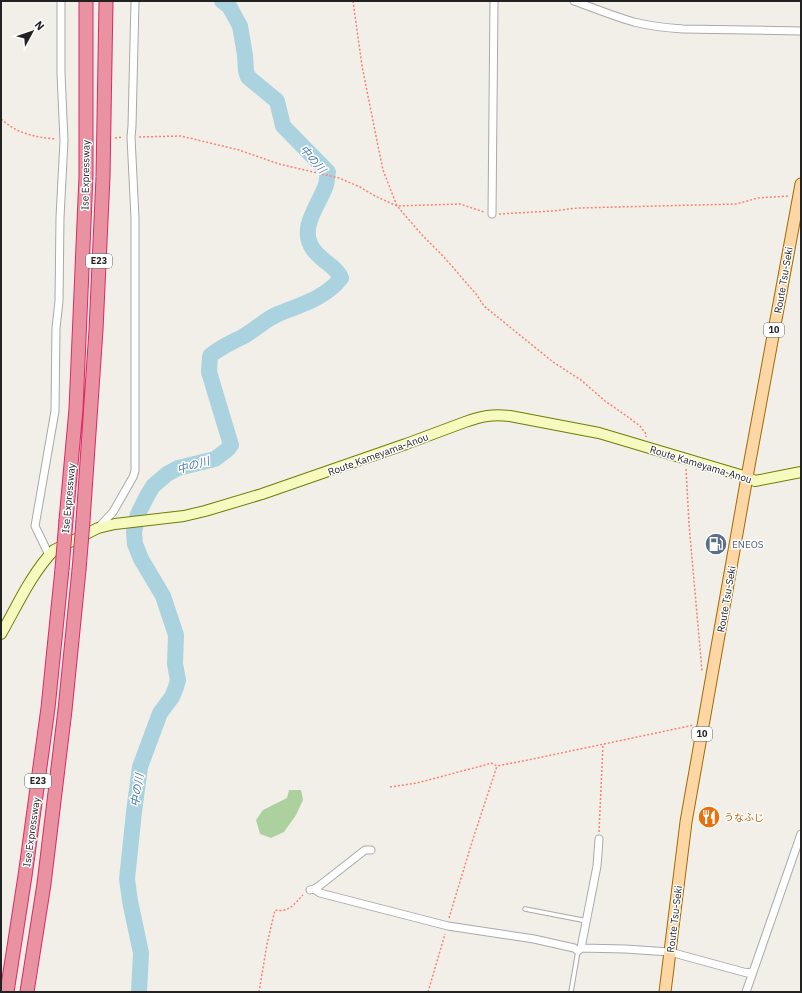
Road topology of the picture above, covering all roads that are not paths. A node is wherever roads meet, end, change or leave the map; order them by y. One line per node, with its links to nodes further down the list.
1 (61, 1): 13 (street)
2 (86, 1): 20 (highway, Ise Expressway / E23, bridge)
3 (106, 1): 26 (highway, Ise Expressway / E23, bridge)
4 (135, 1): 12 (street)
5 (494, 1): 9 (street)
6 (574, 1): 7 (street)
7 (801, 31)
8 (801, 184): 11 (main road, Route Tsu-Seki / 10)
9 (492, 214)
10 (801, 472): 11 (main road, Route Kameyama-Anou)
11 (747, 477): 12 (main road, Route Kameyama-Anou); 22 (main road, Route Tsu-Seki / 10)
12 (98, 528): 13 (main road, Route Kameyama-Anou)
13 (49, 555): 14 (main road, Route Kameyama-Anou)
14 (1, 634)
15 (801, 834): 23 (street)
16 (599, 839): 19 (street)
17 (371, 850): 21 (street)
18 (525, 909): 19 (lane)
19 (587, 924): 21 (street)
20 (15, 945): 24 (highway); 25 (highway, Ise Expressway / E23)
21 (580, 949): 22 (street); 27 (lane)
22 (670, 952): 23 (street); 28 (main road, Route Tsu-Seki / 10)
23 (752, 972): 29 (street)
24 (2, 992)
25 (7, 992)
26 (27, 992)
27 (571, 992)
28 (665, 992)
29 (746, 992)

